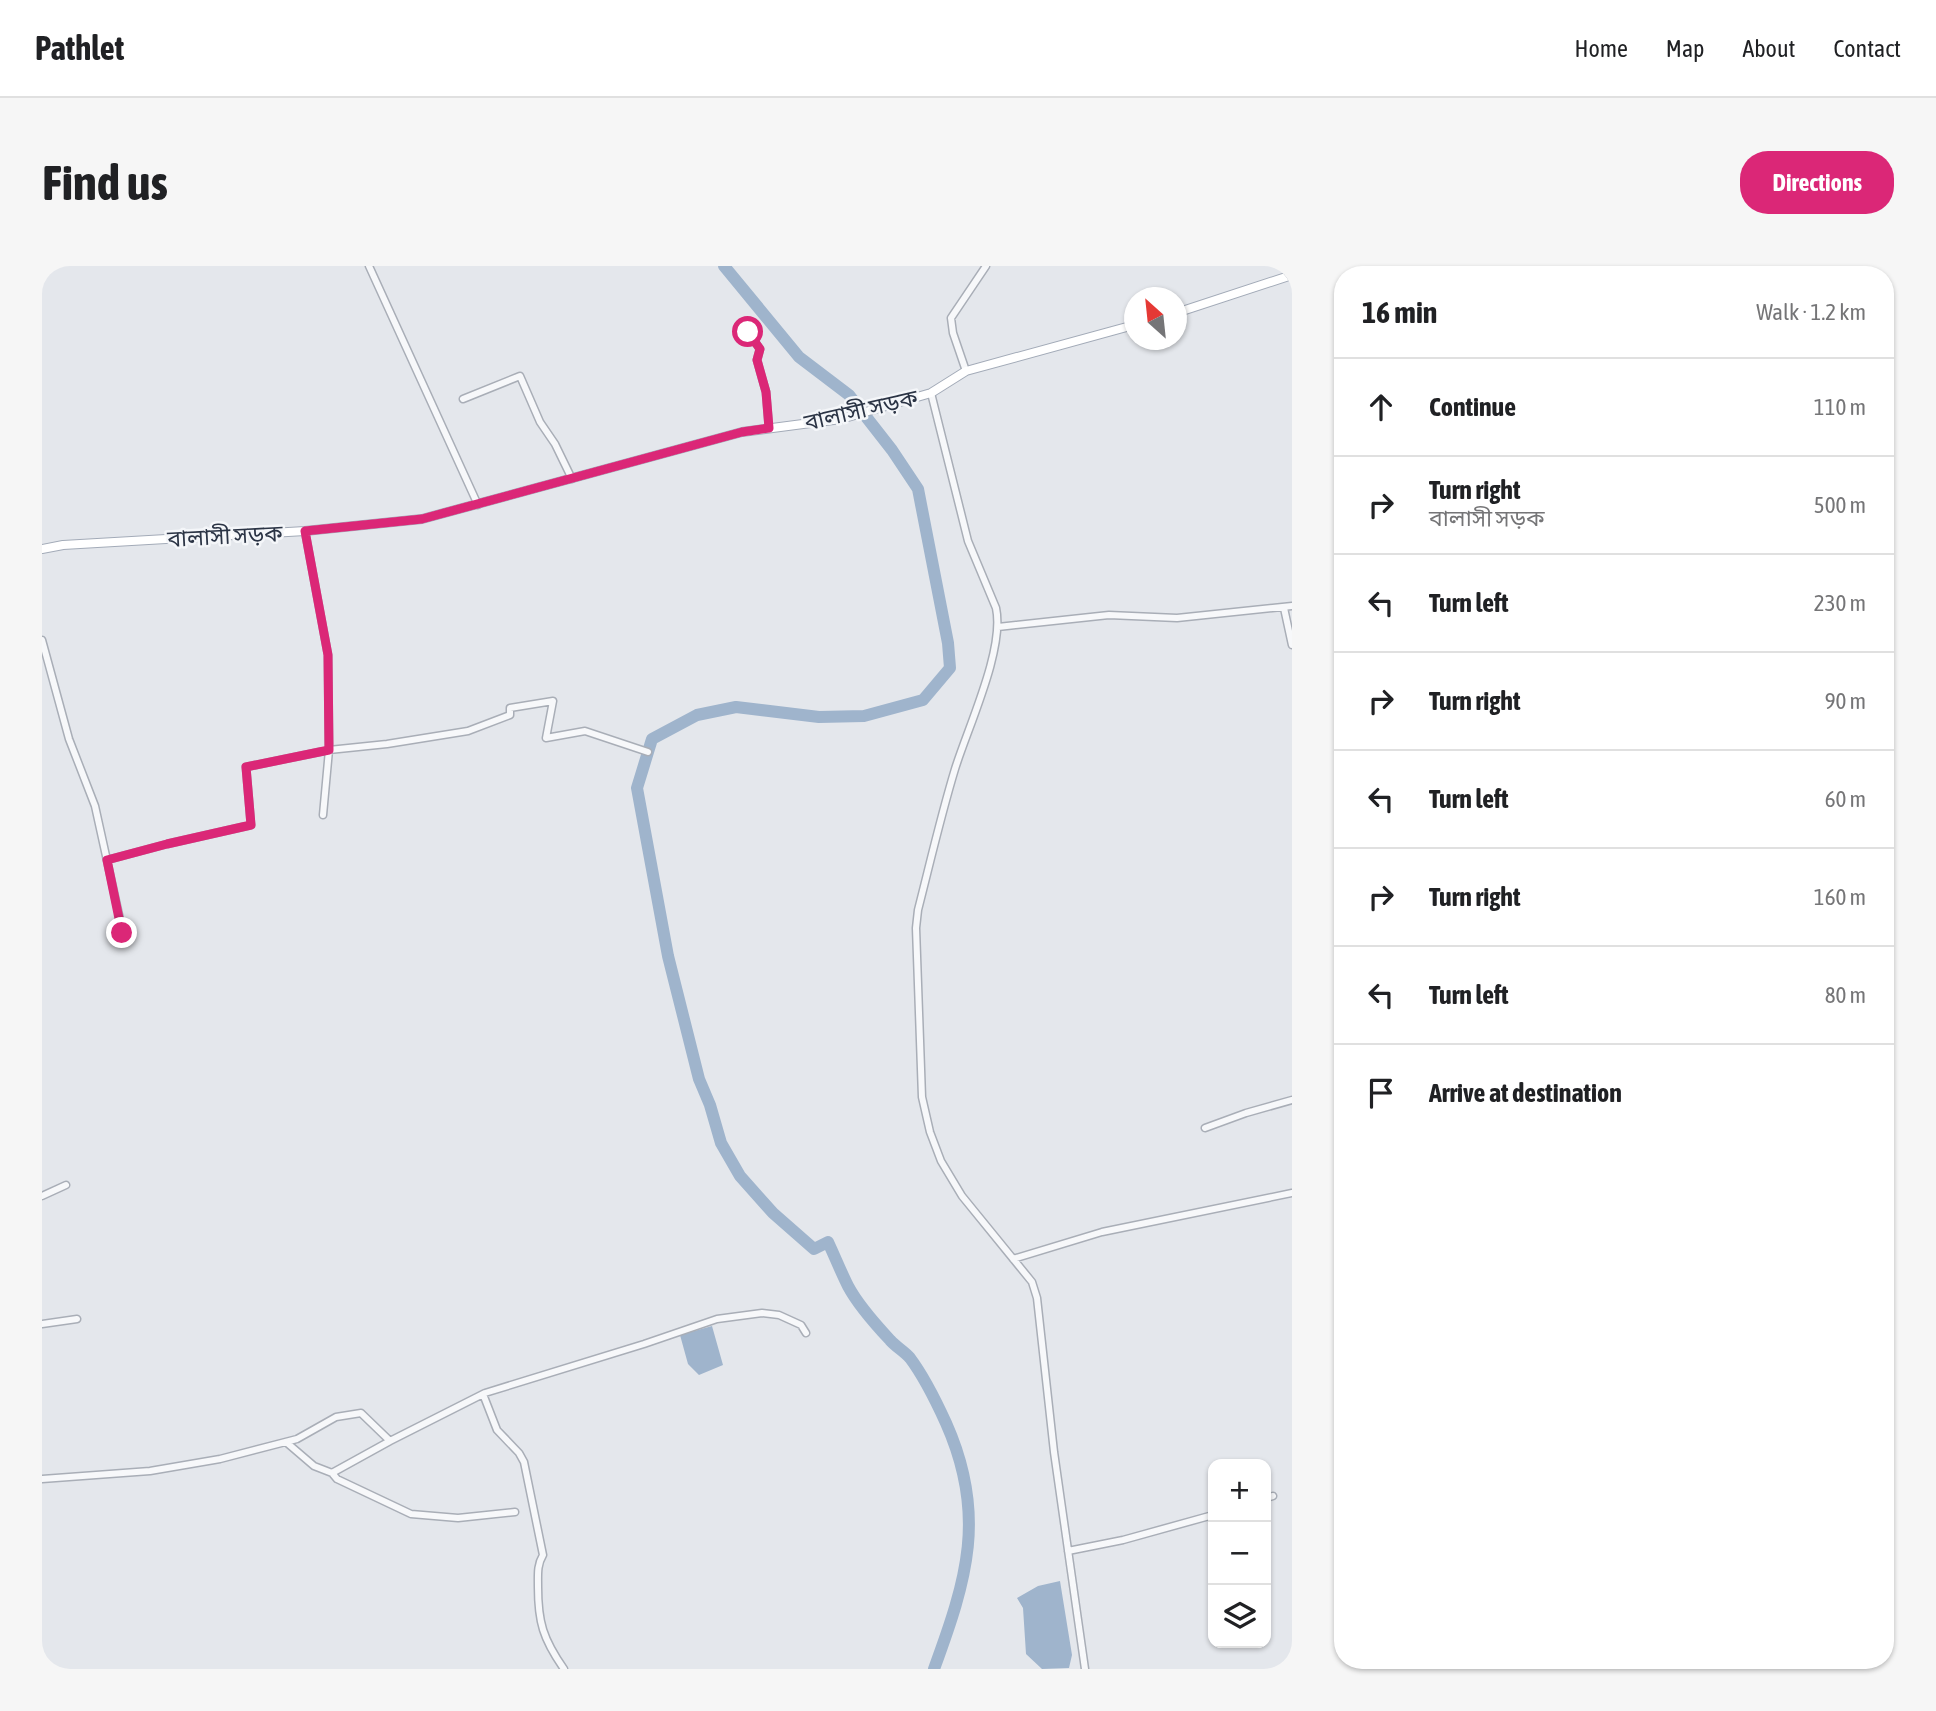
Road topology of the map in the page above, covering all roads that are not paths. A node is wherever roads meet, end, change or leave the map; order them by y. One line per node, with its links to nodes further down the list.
1 (369, 266): 12 (street)
2 (986, 266): 7 (street)
3 (1292, 275): 4 (main road)
4 (1187, 310)
5 (1124, 328): 7 (main road, বালাসী সড়ক)
6 (748, 332): 10 (street)
7 (965, 371): 8 (main road, বালাসী সড়ক)
8 (931, 393): 10 (main road, বালাসী সড়ক); 16 (street)
9 (463, 399): 11 (street)
10 (769, 428): 11 (main road, বালাসী সড়ক)
11 (572, 479): 12 (main road, বালাসী সড়ক)
12 (478, 505): 13 (main road, বালাসী সড়ক)
13 (305, 531): 14 (main road, বালাসী সড়ক); 19 (street)
14 (42, 549)
15 (1288, 607): 16 (street); 18 (street)
16 (998, 627): 29 (street)
17 (42, 640): 22 (street)
18 (1292, 645)
19 (329, 750): 20 (street); 21 (street); 22 (street)
20 (648, 752)
21 (323, 815)
22 (107, 860): 23 (street)
23 (122, 933)
24 (1292, 1100): 25 (street)
25 (1205, 1128)
26 (66, 1185): 28 (street)
27 (1292, 1193): 29 (street)
28 (42, 1196)
29 (1013, 1259): 40 (street)
30 (77, 1319): 31 (street)
31 (42, 1324)
32 (806, 1333): 33 (street)
33 (483, 1394): 34 (street); 41 (street)
34 (390, 1441): 35 (street); 36 (street)
35 (286, 1442): 36 (street); 37 (street)
36 (332, 1473): 38 (street)
37 (42, 1479)
38 (515, 1512)
39 (1208, 1516): 40 (street)
40 (1068, 1551): 42 (street)
41 (564, 1669)
42 (1085, 1669)

